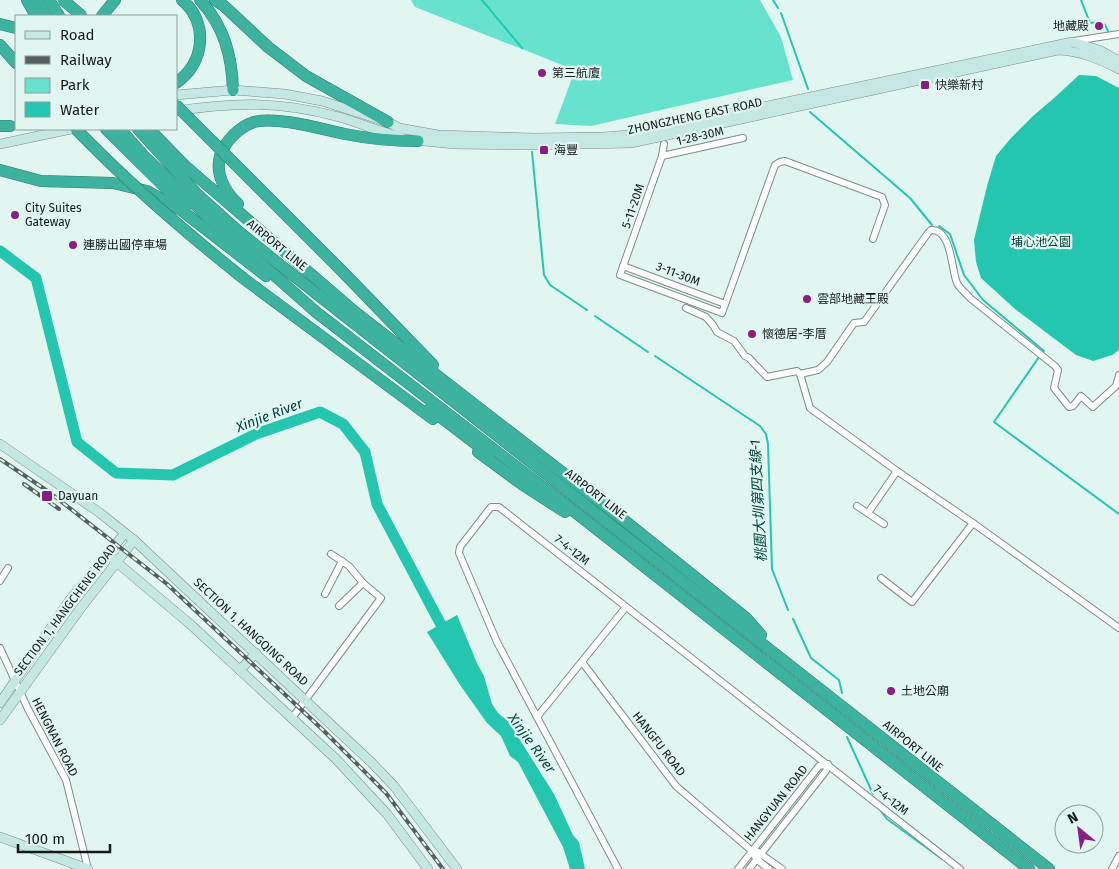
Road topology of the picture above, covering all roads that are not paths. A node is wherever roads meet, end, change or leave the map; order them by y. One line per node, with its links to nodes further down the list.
1 (27, 0): 9 (highway)
2 (38, 0): 10 (highway)
3 (49, 0): 11 (highway)
4 (63, 0): 12 (highway); 13 (highway, bridge)
5 (116, 0): 14 (highway)
6 (182, 0): 24 (highway)
7 (200, 0): 25 (highway)
8 (216, 0): 30 (highway)
9 (35, 15)
10 (46, 15)
11 (58, 15)
12 (71, 15)
13 (81, 15)
14 (103, 15)
15 (0, 24): 16 (highway)
16 (15, 28)
17 (1119, 34): 18 (street)
18 (1072, 42): 20 (street); 21 (main road); 30 (main road, ZHONGZHENG EAST ROAD)
19 (0, 45): 22 (highway)
20 (1058, 50): 23 (main road, ZHONGZHENG EAST ROAD); 38 (main road, ZHONGZHENG EAST ROAD)
21 (1119, 60)
22 (15, 62)
23 (1119, 69)
24 (178, 81)
25 (233, 90): 26 (main road, ZHONGZHENG EAST ROAD); 27 (main road); 30 (main road, ZHONGZHENG EAST ROAD)
26 (178, 95)
27 (233, 104): 29 (main road, ZHONGZHENG EAST ROAD); 38 (main road, ZHONGZHENG EAST ROAD)
28 (178, 107): 52 (highway, bridge)
29 (178, 111)
30 (388, 122)
31 (66, 130): 39 (main road)
32 (77, 130): 56 (highway, bridge)
33 (107, 130): 44 (highway)
34 (121, 130): 62 (highway, AIRPORT LINE)
35 (139, 130): 78 (highway, AIRPORT LINE)
36 (150, 130): 46 (highway)
37 (743, 138): 41 (street, 1-28-30M)
38 (418, 141): 46 (highway)
39 (0, 144)
40 (664, 144): 41 (street, 5-11-20M)
41 (662, 156): 45 (street, 5-11-20M)
42 (0, 170): 44 (highway)
43 (873, 239): 48 (street)
44 (220, 241): 56 (highway)
45 (624, 266): 47 (street, 5-11-20M); 48 (street, 3-11-30M)
46 (304, 268): 52 (highway)
47 (620, 274): 48 (street, 3-11-30M)
48 (725, 304)
49 (686, 308): 50 (street)
50 (800, 374): 51 (street); 54 (street)
51 (1119, 375)
52 (451, 386): 78 (highway)
53 (0, 444): 60 (main road, SECTION 1, HANGQING ROAD)
54 (897, 471): 57 (street); 58 (street)
55 (857, 506): 57 (street)
56 (565, 512): 62 (highway)
57 (868, 513): 59 (street)
58 (973, 523): 68 (street); 74 (street)
59 (884, 524)
60 (126, 533): 61 (main road, SECTION 1, HANGQING ROAD); 64 (main road, SECTION 1, HANGCHENG ROAD)
61 (134, 540): 66 (main road, SECTION 1, HANGCHENG ROAD); 76 (main road, SECTION 1, HANGQING ROAD)
62 (624, 550): 102 (highway, AIRPORT LINE)
63 (330, 554): 65 (street)
64 (108, 556): 66 (main road); 80 (main road, SECTION 1, HANGCHENG ROAD)
65 (342, 561): 70 (street); 71 (street)
66 (116, 562): 79 (main road); 81 (main road, SECTION 1, HANGCHENG ROAD)
67 (8, 568): 69 (street)
68 (881, 578)
69 (0, 581)
70 (363, 583): 72 (street); 82 (street)
71 (324, 594)
72 (339, 606)
73 (626, 607): 77 (street); 84 (street, 7-4-12M); 87 (street, 7-4-12M)
74 (1119, 628)
75 (0, 648): 80 (street, HENGNAN ROAD)
76 (256, 654): 79 (main road); 82 (main road, SECTION 1, HANGQING ROAD)
77 (582, 662): 84 (street); 89 (street, HANGFU ROAD)
78 (786, 662): 103 (highway, AIRPORT LINE)
79 (240, 670): 85 (main road)
80 (16, 682): 81 (street, HENGNAN ROAD); 83 (main road, SECTION 1, HANGCHENG ROAD)
81 (20, 691): 86 (main road, SECTION 1, HANGCHENG ROAD); 93 (street, HENGNAN ROAD)
82 (306, 700): 85 (street); 95 (main road, SECTION 1, HANGQING ROAD)
83 (0, 703)
84 (537, 717): 96 (street, 7-4-12M)
85 (292, 718): 94 (main road)
86 (0, 720)
87 (828, 764): 89 (street, HANGYUAN ROAD); 90 (street, HANGYUAN ROAD); 101 (street, 7-4-12M)
88 (0, 837): 93 (main road)
89 (752, 850): 90 (street, HANGFU ROAD); 92 (street, HANGFU ROAD); 97 (street, HANGYUAN ROAD)
90 (761, 853): 92 (street, HANGYUAN ROAD); 100 (street, HANGFU ROAD)
91 (1119, 856): 104 (street)
92 (756, 859): 98 (street, HANGYUAN ROAD); 99 (street, HANGFU ROAD)
93 (88, 869)
94 (428, 869)
95 (456, 869)
96 (618, 869)
97 (738, 869)
98 (748, 869)
99 (769, 869)
100 (782, 869)
101 (960, 869)
102 (1029, 869)
103 (1049, 869)
104 (1112, 869)

